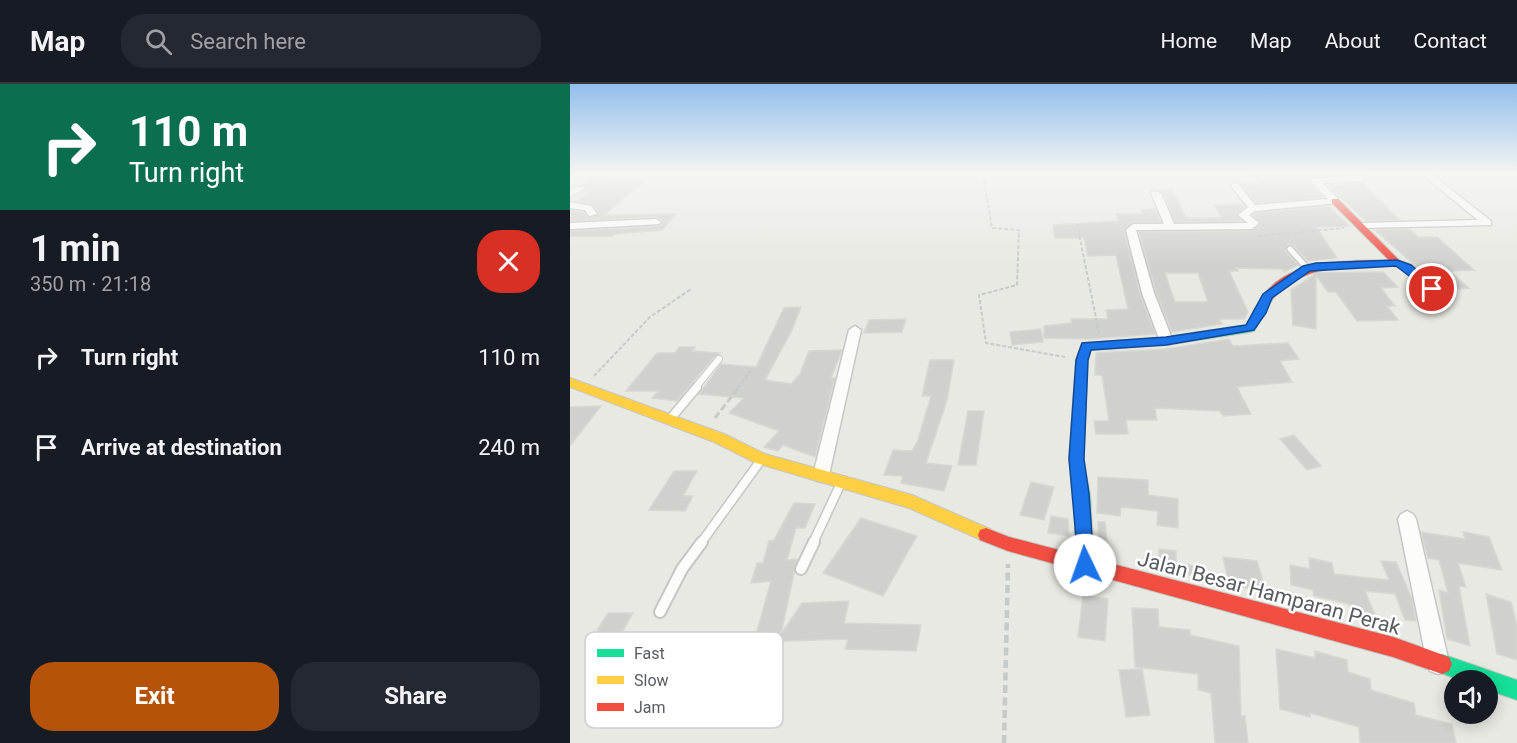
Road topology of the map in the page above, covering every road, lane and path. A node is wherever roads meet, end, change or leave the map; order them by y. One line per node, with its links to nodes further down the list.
1 (570, 205): 9 (street)
2 (988, 205): 25 (path)
3 (1161, 205): 13 (street)
4 (1249, 205): 8 (street)
5 (1290, 205): 8 (street)
6 (1339, 205): 14 (street)
7 (1464, 205): 14 (street)
8 (1252, 208): 13 (street)
9 (592, 214)
10 (656, 222): 12 (street)
11 (1077, 224): 23 (path)
12 (570, 226)
13 (1170, 226): 22 (street)
14 (1363, 226): 15 (path); 17 (street)
15 (1272, 234)
16 (1290, 249): 18 (lane)
17 (1397, 263): 18 (street); 20 (street)
18 (1307, 268): 22 (street)
19 (691, 289): 28 (path)
20 (1432, 289)
21 (855, 330): 32 (street)
22 (1166, 341): 23 (street)
23 (1101, 343): 25 (street)
24 (719, 359): 29 (lane)
25 (1082, 360): 36 (street)
26 (752, 369): 30 (path)
27 (570, 382): 28 (street, Jalan Besar Hamparan Perak)
28 (585, 386): 29 (street, Jalan Besar Hamparan Perak)
29 (670, 419): 30 (street, Jalan Besar Hamparan Perak)
30 (703, 433): 31 (street, Jalan Besar Hamparan Perak)
31 (761, 459): 32 (street, Jalan Besar Hamparan Perak); 38 (lane)
32 (821, 475): 33 (street, Jalan Besar Hamparan Perak)
33 (842, 482): 35 (street, Jalan Besar Hamparan Perak); 37 (lane)
34 (1407, 519): 39 (street)
35 (1008, 544): 36 (street, Jalan Besar Hamparan Perak); 41 (path)
36 (1085, 565): 39 (street, Jalan Besar Hamparan Perak)
37 (801, 569)
38 (660, 612)
39 (1438, 663): 40 (street, Jalan Besar Hamparan Perak)
40 (1517, 690)
41 (1004, 743)

